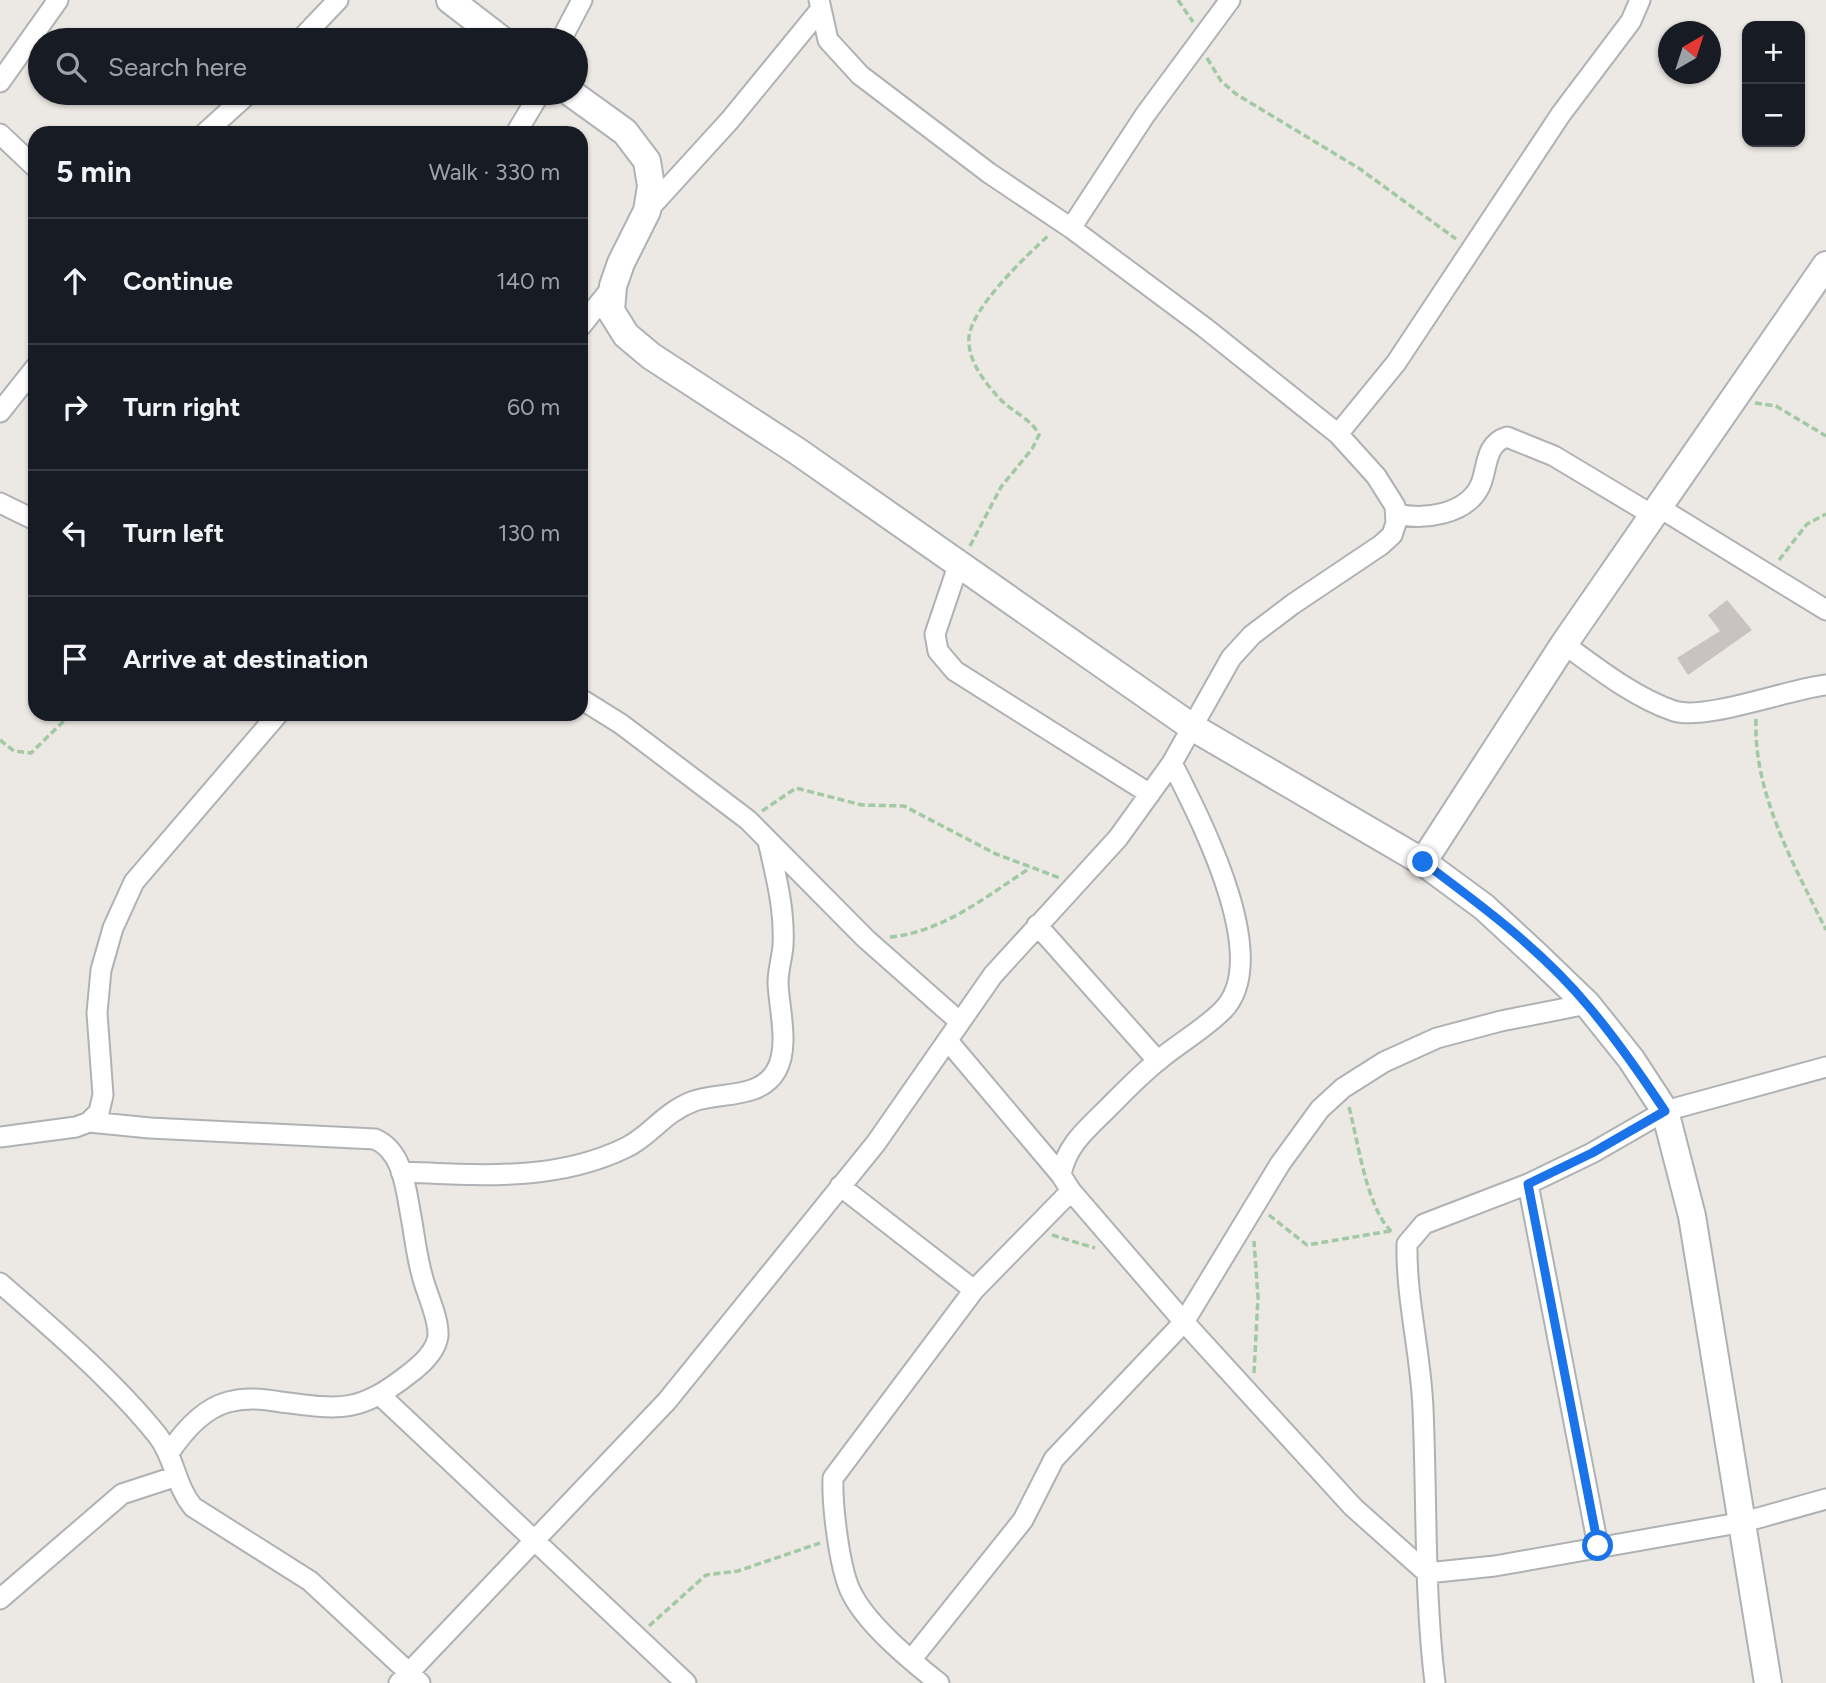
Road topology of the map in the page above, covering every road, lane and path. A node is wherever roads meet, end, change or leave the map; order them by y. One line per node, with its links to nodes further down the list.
1 (58, 0): 8 (street)
2 (338, 0): 9 (street)
3 (450, 0): 10 (street)
4 (582, 0): 11 (street)
5 (1230, 0): 13 (street)
6 (1640, 0): 24 (street)
7 (819, 5): 22 (street); 23 (street)
8 (38, 28)
9 (311, 28)
10 (486, 28)
11 (567, 28)
12 (28, 42): 14 (street)
13 (1199, 45): 23 (street); 24 (path)
14 (0, 82)
15 (236, 105): 18 (street)
16 (533, 105): 19 (street)
17 (588, 105): 22 (street)
18 (213, 126)
19 (520, 126)
20 (0, 134): 21 (street)
21 (28, 160)
22 (647, 211): 26 (street)
23 (1067, 225): 31 (street); 38 (path)
24 (1472, 251): 31 (street)
25 (1826, 265): 29 (street)
26 (613, 286): 27 (street); 38 (street)
27 (588, 317)
28 (28, 378): 30 (street)
29 (1737, 390): 32 (path); 34 (street)
30 (0, 412)
31 (1338, 434): 35 (street)
32 (1826, 436)
33 (0, 503): 37 (street)
34 (1657, 512): 35 (street); 39 (street); 41 (street)
35 (1397, 514): 47 (street)
36 (1826, 514): 39 (path)
37 (28, 517)
38 (960, 563): 47 (street); 50 (street)
39 (1767, 572): 40 (street)
40 (1826, 610)
41 (1564, 644): 43 (street); 53 (street)
42 (1826, 685): 43 (street)
43 (1757, 699): 57 (path)
44 (588, 703): 51 (street)
45 (64, 721): 48 (path)
46 (272, 721): 66 (street)
47 (1192, 727): 49 (street); 53 (street)
48 (0, 740)
49 (1172, 764): 50 (street); 62 (street)
50 (1150, 794): 55 (street)
51 (748, 820): 52 (street); 54 (path)
52 (768, 841): 58 (street); 68 (street)
53 (1423, 862): 59 (street)
54 (1031, 868): 55 (path); 58 (path)
55 (1078, 885): 56 (street)
56 (1037, 925): 60 (street); 62 (street)
57 (1826, 930)
58 (866, 939): 60 (street)
59 (1587, 1004): 64 (street); 65 (street)
60 (960, 1022): 61 (street)
61 (947, 1041): 69 (street); 71 (street)
62 (1157, 1060): 69 (street)
63 (1821, 1071): 65 (street)
64 (1343, 1088): 72 (street); 74 (path)
65 (1665, 1111): 70 (street); 85 (street)
66 (89, 1122): 67 (street); 68 (street)
67 (0, 1137)
68 (401, 1172): 80 (street)
69 (1066, 1183): 73 (street); 79 (street)
70 (1528, 1184): 75 (street); 88 (street)
71 (840, 1186): 78 (street); 87 (street)
72 (1255, 1208): 74 (path); 79 (street); 81 (path)
73 (1029, 1231): 76 (path); 78 (street)
74 (1390, 1231): 75 (path)
75 (1407, 1244): 89 (street)
76 (1104, 1251)
77 (0, 1283): 82 (street)
78 (974, 1290): 86 (street)
79 (1184, 1322): 81 (street); 92 (street)
80 (381, 1396): 82 (street); 87 (street)
81 (1253, 1398): 89 (street)
82 (169, 1453): 83 (street)
83 (174, 1477): 90 (street); 93 (street)
84 (1826, 1499): 85 (street)
85 (1744, 1522): 88 (street); 97 (street)
86 (838, 1536): 91 (path); 92 (street)
87 (534, 1543): 91 (street); 93 (street)
88 (1598, 1546): 89 (street)
89 (1427, 1573): 96 (street)
90 (0, 1599)
91 (638, 1635): 94 (street)
92 (911, 1660): 95 (street)
93 (409, 1680)
94 (685, 1683)
95 (939, 1683)
96 (1435, 1683)
97 (1768, 1683)

